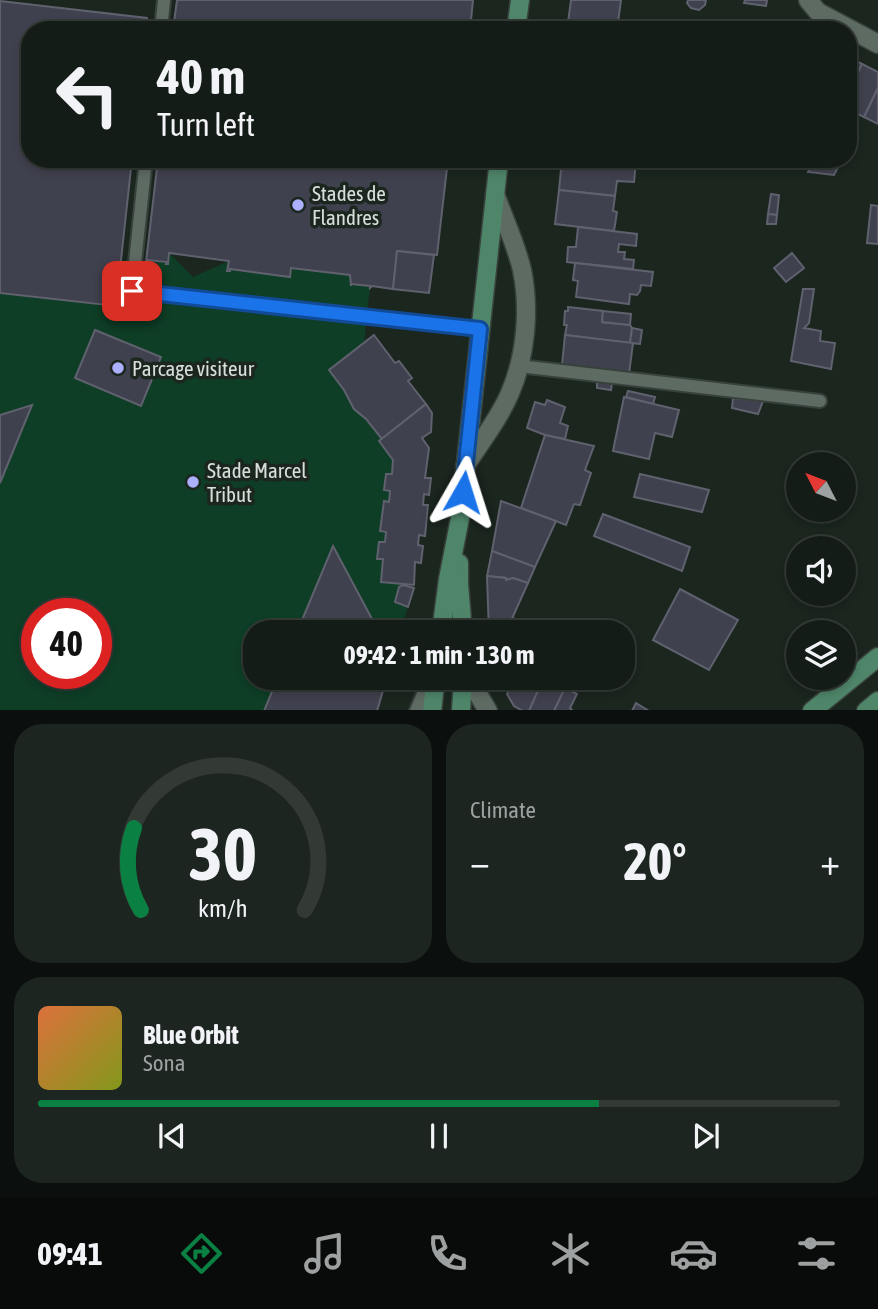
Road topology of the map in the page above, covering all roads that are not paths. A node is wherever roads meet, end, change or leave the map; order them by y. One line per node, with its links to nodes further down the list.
1 (164, 0): 4 (lane)
2 (520, 0): 5 (street)
3 (808, 0): 6 (street)
4 (162, 21)
5 (517, 21)
6 (835, 21)
7 (857, 33): 8 (street)
8 (878, 44)
9 (145, 168): 12 (lane)
10 (498, 168): 11 (street)
11 (495, 194): 12 (street); 13 (street)
12 (480, 329): 15 (street)
13 (519, 366): 14 (lane); 15 (street)
14 (820, 401)
15 (466, 466): 16 (street)
16 (460, 518): 17 (street); 18 (street)
17 (443, 620)
18 (462, 620)
19 (878, 657): 29 (street)
20 (424, 690): 25 (lane)
21 (434, 690): 26 (street)
22 (464, 690): 27 (street)
23 (475, 690): 28 (street)
24 (878, 701): 30 (street)
25 (416, 710)
26 (432, 710)
27 (461, 710)
28 (488, 710)
29 (812, 710)
30 (866, 710)

